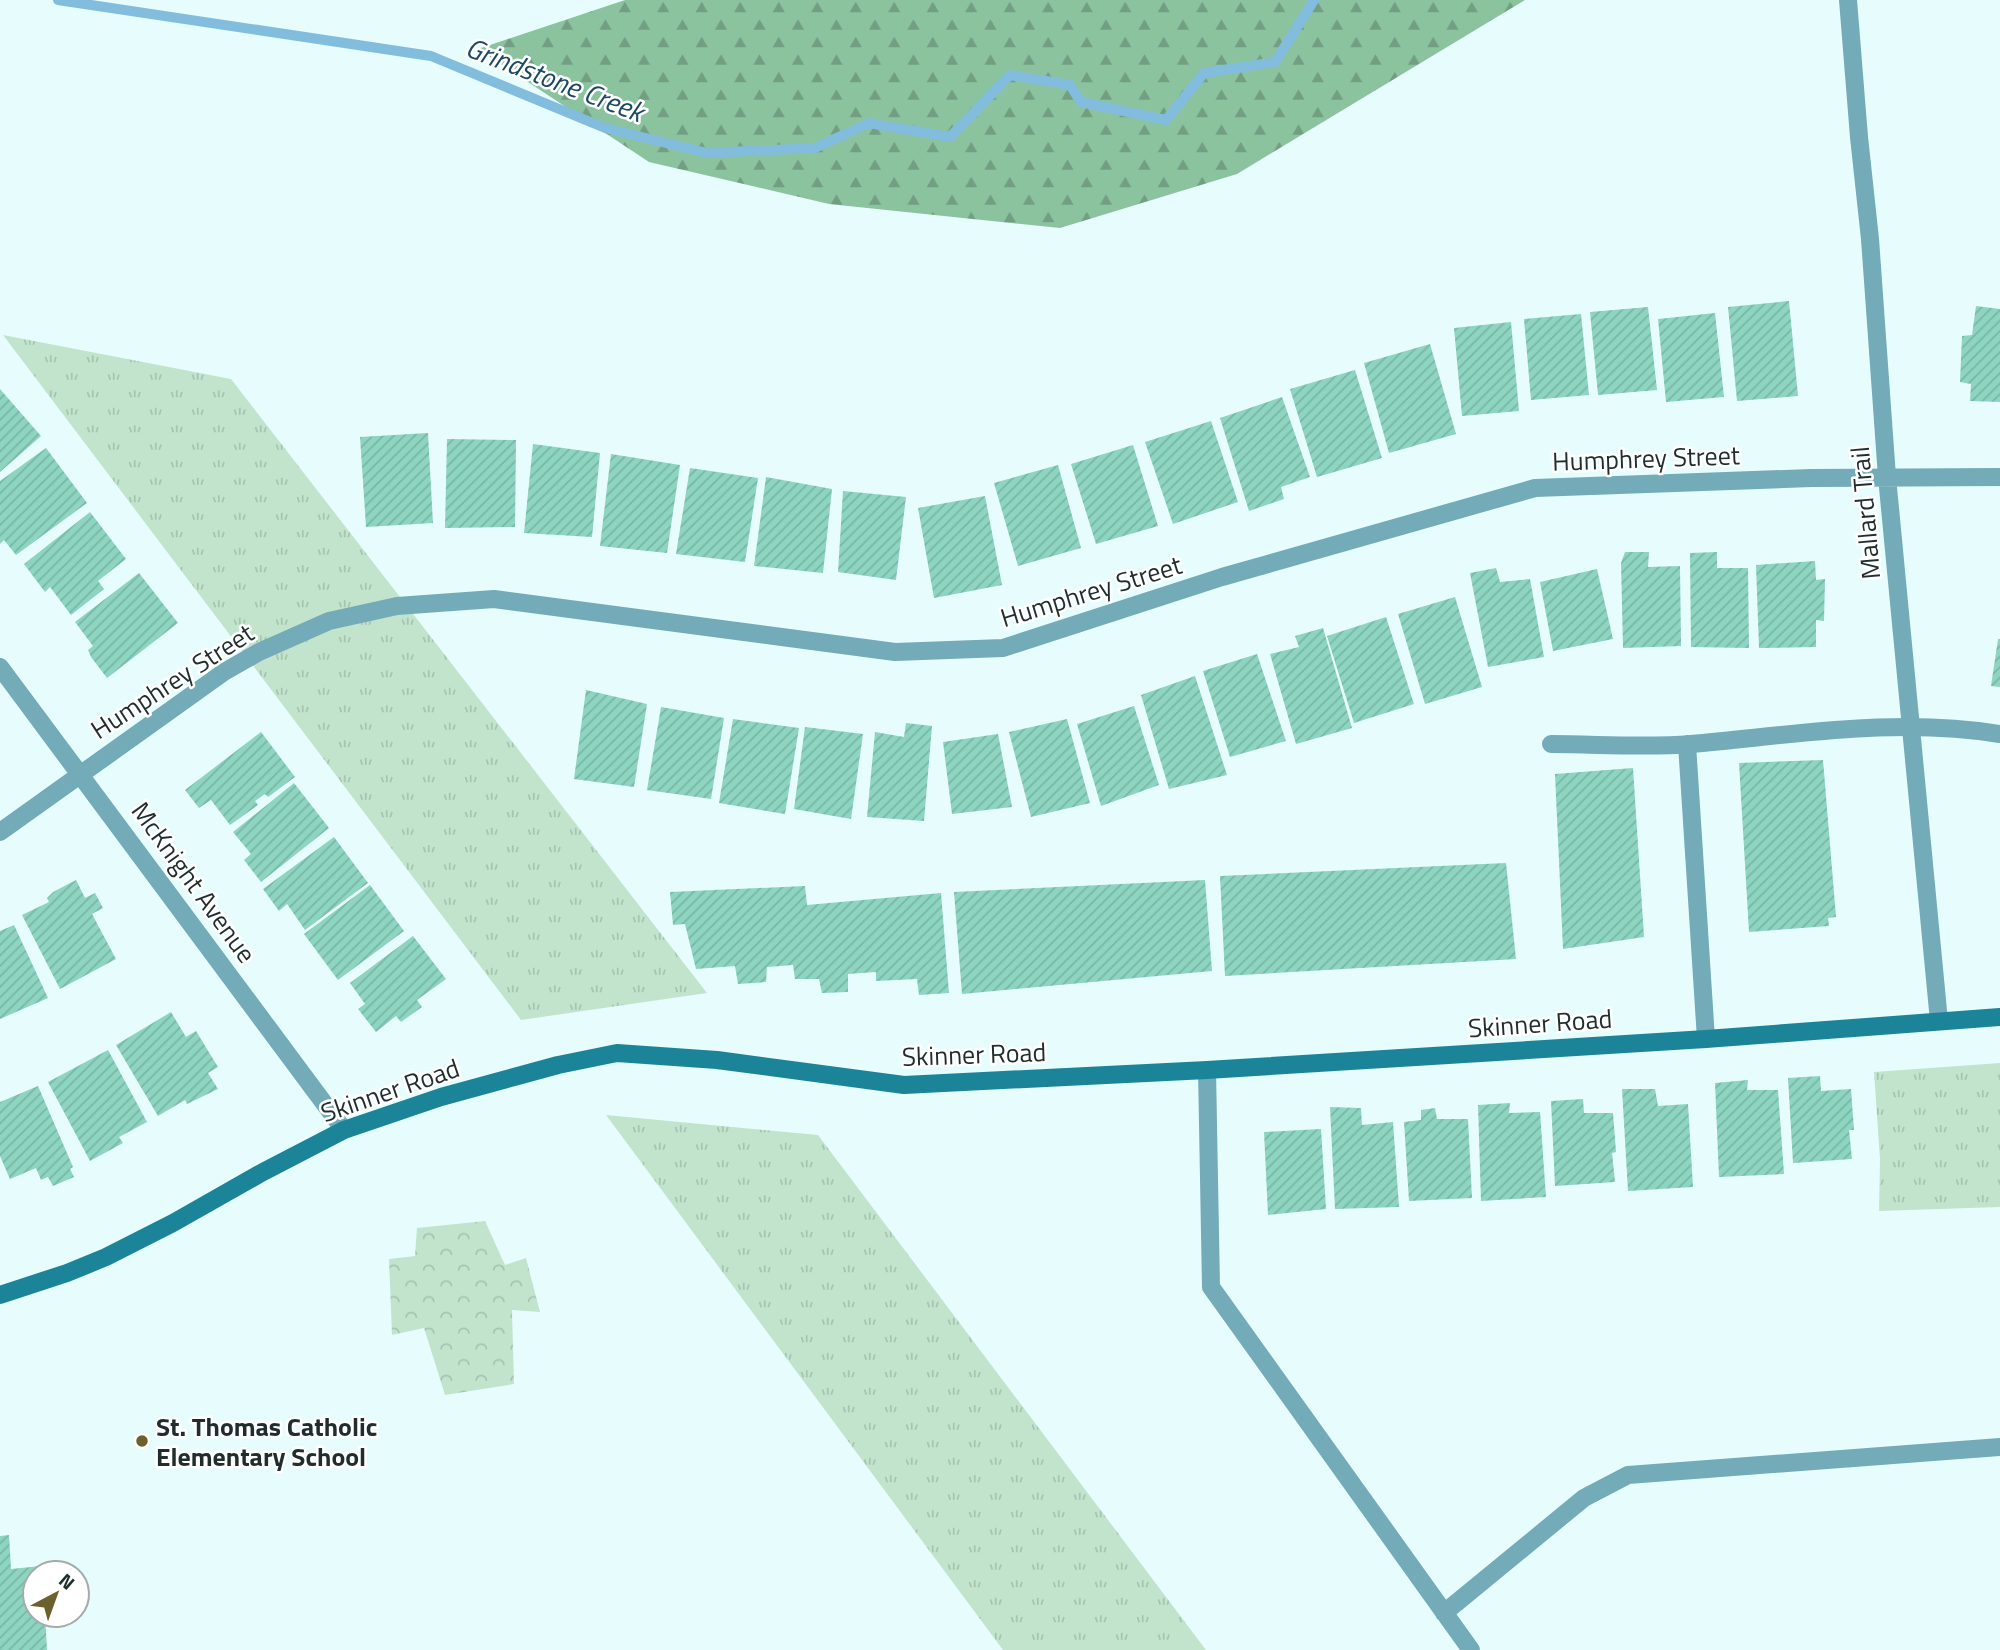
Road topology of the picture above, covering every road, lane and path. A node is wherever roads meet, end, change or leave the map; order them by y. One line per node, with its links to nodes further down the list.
1 (1848, 0): 2 (street, Mallard Trail)
2 (1887, 477): 3 (street, Humphrey Street); 5 (street, Mallard Trail); 9 (street, Humphrey Street)
3 (2000, 477)
4 (0, 667): 9 (street, McKnight Avenue)
5 (1911, 725): 6 (street); 8 (street); 12 (street, Mallard Trail)
6 (2000, 734)
7 (1551, 744): 8 (street)
8 (1687, 744): 13 (street)
9 (81, 774): 10 (street, Humphrey Street); 15 (street, McKnight Avenue)
10 (0, 832)
11 (2000, 1017): 12 (street, Skinner Road)
12 (1939, 1021): 13 (street, Skinner Road)
13 (1706, 1039): 14 (street, Skinner Road)
14 (1207, 1070): 15 (street, Skinner Road); 18 (street)
15 (344, 1130): 16 (street, Skinner Road)
16 (0, 1294)
17 (2000, 1447): 18 (street)
18 (1444, 1613): 19 (street)
19 (1471, 1650)

